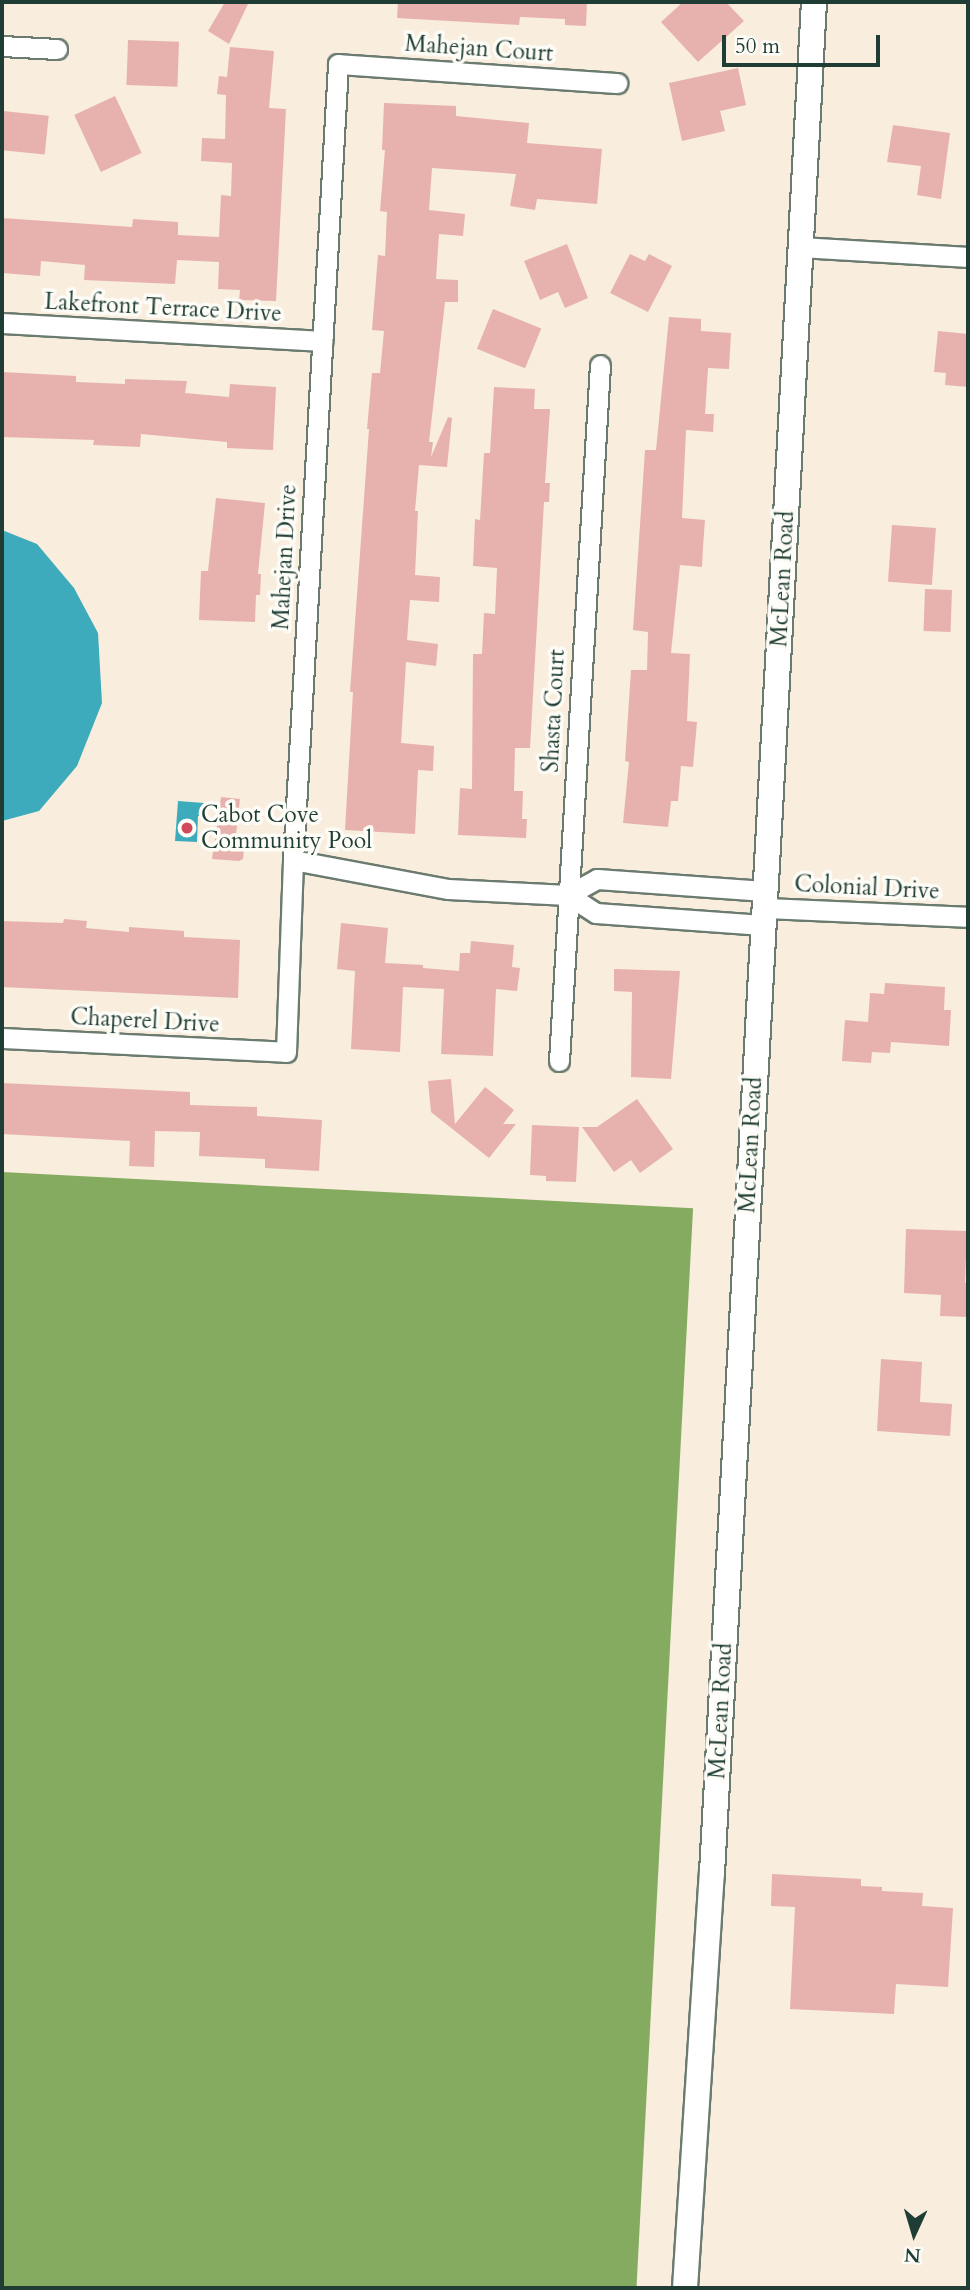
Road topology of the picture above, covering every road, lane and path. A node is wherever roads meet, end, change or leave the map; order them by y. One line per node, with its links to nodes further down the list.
1 (814, 2): 6 (street, McLean Road)
2 (2, 46): 3 (street)
3 (57, 49)
4 (338, 64): 5 (street, Mahejan Court); 9 (street, Mahejan Drive)
5 (617, 83)
6 (801, 247): 7 (street); 13 (street, McLean Road)
7 (968, 257)
8 (2, 323): 9 (street, Lakefront Terrace Drive)
9 (322, 341): 11 (street, Mahejan Drive)
10 (600, 365): 12 (street, Shasta Court)
11 (293, 860): 12 (street); 16 (street, Mahejan Drive)
12 (568, 895): 13 (street); 13 (street); 17 (street, Shasta Court)
13 (764, 908): 14 (street, Colonial Drive); 18 (street, McLean Road)
14 (968, 917)
15 (2, 1038): 16 (street, Chaperel Drive)
16 (286, 1052)
17 (559, 1061)
18 (685, 2288)

